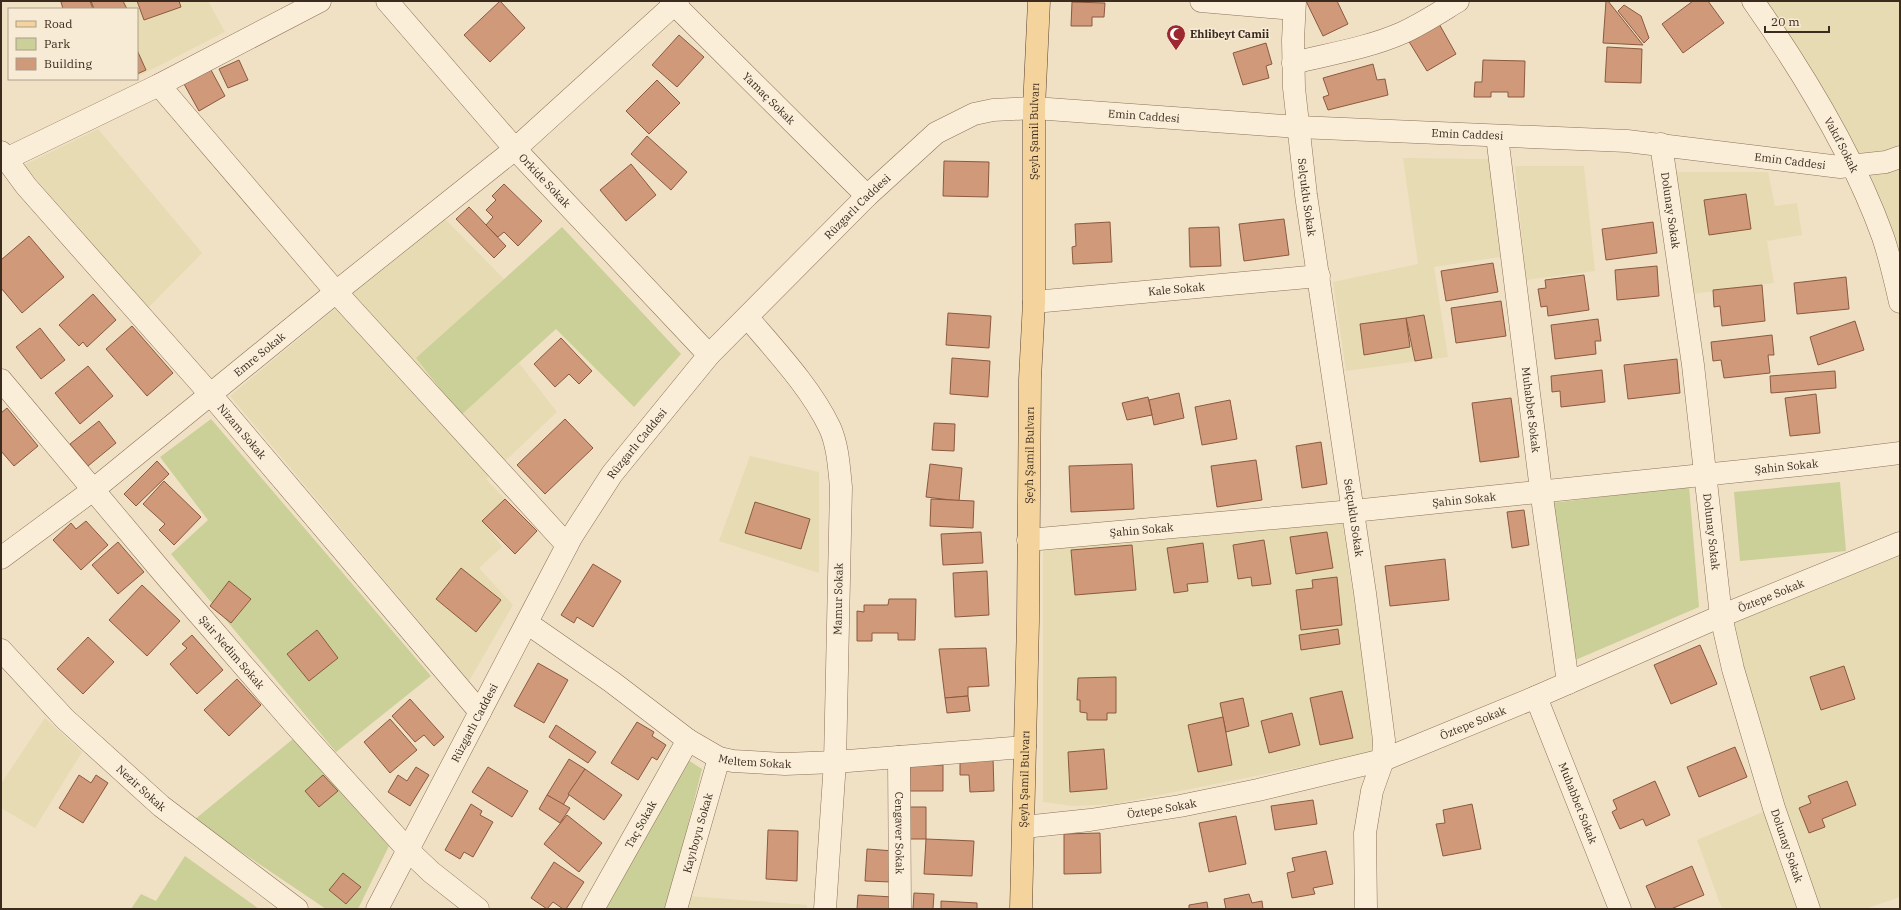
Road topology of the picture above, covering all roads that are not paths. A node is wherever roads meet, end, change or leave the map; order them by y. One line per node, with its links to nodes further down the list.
1 (320, 1): 10 (street)
2 (387, 1): 15 (street, Orkide Sokak)
3 (1039, 1): 11 (main road, Şeyh Şamil Bulvarı)
4 (1201, 1): 8 (street)
5 (1458, 1): 9 (street)
6 (1753, 1): 18 (street, Vakıf Sokak)
7 (675, 2): 15 (street, Emre Sokak); 19 (street, Yamaç Sokak)
8 (1294, 5): 9 (street, Selçuklu Sokak)
9 (1293, 63): 12 (street, Selçuklu Sokak)
10 (159, 85): 16 (street); 21 (street)
11 (1034, 108): 12 (street, Emin Caddesi); 19 (street, Rüzgarlı Caddesi); 22 (main road, Şeyh Şamil Bulvarı)
12 (1298, 127): 13 (street, Emin Caddesi); 20 (street, Selçuklu Sokak)
13 (1497, 136): 14 (street, Emin Caddesi); 31 (street, Muhabbet Sokak)
14 (1661, 144): 18 (street, Emin Caddesi); 29 (street, Dolunay Sokak)
15 (515, 150): 21 (street, Emre Sokak); 25 (street, Orkide Sokak)
16 (3, 155): 27 (street, Nizam Sokak)
17 (1900, 157): 18 (street, Emin Caddesi)
18 (1852, 166): 23 (street, Vakıf Sokak)
19 (867, 196): 24 (street, Rüzgarlı Caddesi)
20 (1318, 276): 22 (street, Kale Sokak); 32 (street, Selçuklu Sokak)
21 (336, 292): 27 (street, Emre Sokak); 35 (street)
22 (1034, 302): 33 (main road, Şeyh Şamil Bulvarı)
23 (1900, 302)
24 (748, 318): 25 (street, Rüzgarlı Caddesi); 48 (street, Mamur Sokak)
25 (709, 355): 35 (street, Rüzgarlı Caddesi)
26 (1, 380): 30 (street, Şair Nedim Sokak)
27 (211, 395): 30 (street, Emre Sokak); 42 (street, Nizam Sokak)
28 (1900, 453): 29 (street, Şahin Sokak)
29 (1707, 475): 31 (street, Şahin Sokak); 37 (street, Dolunay Sokak)
30 (93, 490): 36 (street, Emre Sokak); 50 (street, Şair Nedim Sokak)
31 (1541, 490): 32 (street, Şahin Sokak); 40 (street, Muhabbet Sokak)
32 (1353, 511): 33 (street, Şahin Sokak); 47 (street, Selçuklu Sokak)
33 (1028, 540): 44 (main road, Şeyh Şamil Bulvarı)
34 (1900, 543): 37 (street, Öztepe Sokak)
35 (567, 545): 38 (street, Rüzgarlı Caddesi)
36 (1, 558)
37 (1721, 616): 40 (street, Öztepe Sokak); 61 (street, Dolunay Sokak)
38 (527, 623): 42 (street, Rüzgarlı Caddesi); 43 (street, Meltem Sokak)
39 (1, 650): 51 (street, Nezir Sokak)
40 (1568, 683): 41 (street, Öztepe Sokak)
41 (1536, 697): 47 (street, Öztepe Sokak); 60 (street, Muhabbet Sokak)
42 (480, 712): 50 (street, Rüzgarlı Caddesi)
43 (688, 740): 46 (street, Meltem Sokak); 54 (street, Taç Sokak)
44 (1024, 747): 45 (street, Meltem Sokak); 49 (main road, Şeyh Şamil Bulvarı)
45 (899, 757): 48 (street, Meltem Sokak); 57 (street, Cengaver Sokak)
46 (720, 758): 48 (street, Meltem Sokak); 55 (street, Kayıboyu Sokak)
47 (1383, 760): 49 (street, Öztepe Sokak); 59 (street, Selçuklu Sokak)
48 (835, 762): 56 (street, Mamur Sokak)
49 (1024, 826): 58 (main road, Şeyh Şamil Bulvarı)
50 (409, 852): 52 (street, Rüzgarlı Caddesi); 53 (street, Şair Nedim Sokak)
51 (297, 909)
52 (378, 909)
53 (478, 909)
54 (593, 909)
55 (676, 909)
56 (825, 909)
57 (900, 909)
58 (1021, 909)
59 (1366, 909)
60 (1620, 909)
61 (1809, 909)

